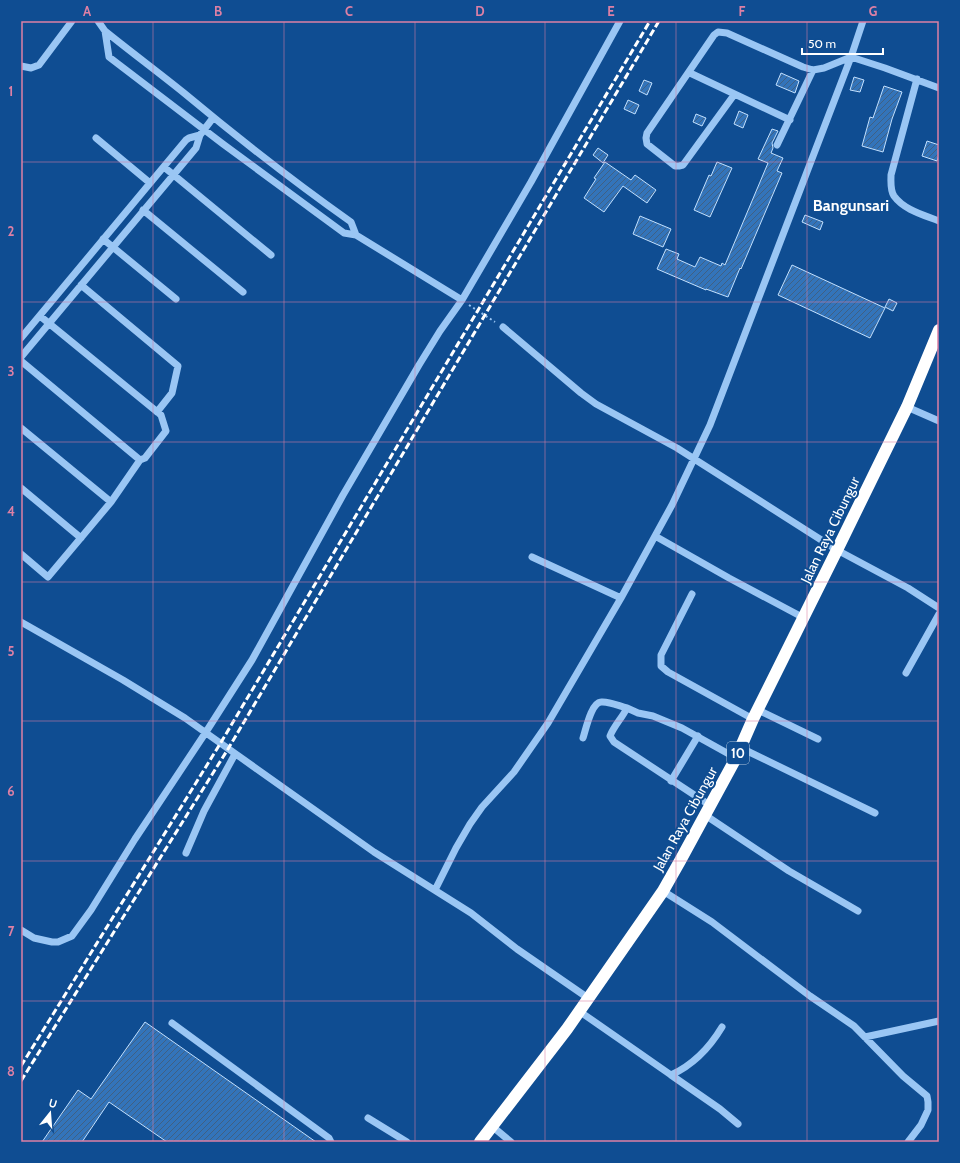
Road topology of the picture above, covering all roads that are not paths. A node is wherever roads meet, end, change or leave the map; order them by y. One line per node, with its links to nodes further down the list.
1 (72, 21): 7 (street)
2 (98, 21): 5 (street)
3 (620, 21): 30 (street)
4 (863, 21): 6 (street)
5 (105, 31): 13 (street); 15 (street)
6 (850, 57): 8 (street); 10 (street); 42 (street)
7 (21, 66)
8 (813, 70): 9 (street); 14 (street)
9 (690, 73): 12 (street); 12 (street)
10 (917, 79): 11 (street); 22 (street)
11 (939, 88)
12 (734, 94): 14 (street)
13 (213, 118): 15 (street); 23 (street)
14 (790, 120): 17 (street)
15 (202, 132): 18 (street); 19 (street); 23 (street)
16 (96, 138): 20 (street)
17 (777, 145)
18 (164, 167): 19 (street); 20 (street)
19 (173, 174): 21 (street); 26 (street)
20 (150, 183): 24 (street)
21 (144, 210): 25 (street); 28 (street)
22 (939, 221)
23 (356, 235): 30 (street)
24 (103, 239): 25 (street); 31 (street)
25 (113, 247): 27 (street); 29 (street)
26 (271, 255)
27 (81, 286): 32 (street); 39 (street)
28 (243, 292)
29 (176, 299)
30 (462, 300): 60 (street)
31 (40, 316): 32 (street); 35 (street)
32 (49, 323): 36 (street); 39 (street)
33 (503, 327): 42 (street)
34 (939, 330): 38 (highway, Jalan Raya Cibungur / 10)
35 (21, 338)
36 (21, 357)
37 (21, 361): 43 (street)
38 (907, 407): 40 (street); 48 (highway, Jalan Raya Cibungur / 10)
39 (156, 412): 43 (street)
40 (939, 421)
41 (21, 428): 45 (street)
42 (694, 458): 46 (street); 48 (street)
43 (140, 460): 45 (street)
44 (21, 488): 47 (street)
45 (111, 502): 47 (street)
46 (655, 536): 52 (street); 55 (street)
47 (81, 538): 49 (street)
48 (837, 550): 53 (street); 55 (highway, Jalan Raya Cibungur / 10)
49 (21, 554)
50 (532, 556): 52 (street)
51 (692, 594): 59 (street)
52 (621, 598): 70 (street)
53 (939, 608)
54 (939, 614): 57 (street)
55 (804, 618): 59 (highway, Jalan Raya Cibungur / 10)
56 (21, 622): 60 (street)
57 (906, 673)
58 (627, 708): 61 (street); 62 (street); 66 (street)
59 (755, 715): 63 (street); 64 (highway, Jalan Raya Cibungur / 10)
60 (206, 732): 65 (street); 73 (street)
61 (698, 736): 64 (street); 66 (street)
62 (583, 738)
63 (818, 739)
64 (738, 753): 67 (highway, Jalan Raya Cibungur / 10); 68 (street)
65 (235, 754): 69 (street); 70 (street)
66 (670, 781): 67 (street)
67 (708, 810): 71 (highway, Jalan Raya Cibungur / 10); 72 (street)
68 (875, 813)
69 (186, 853)
70 (436, 890): 74 (street)
71 (663, 890): 74 (highway, Jalan Raya Cibungur / 10); 79 (street)
72 (858, 911)
73 (21, 930)
74 (588, 998): 75 (highway, Jalan Raya Cibungur / 10)
75 (579, 1011): 80 (street); 83 (highway, Jalan Raya Cibungur / 10)
76 (939, 1021): 79 (street)
77 (172, 1023): 84 (street)
78 (722, 1027): 80 (street)
79 (865, 1037): 88 (street)
80 (671, 1075): 82 (street)
81 (368, 1118): 85 (street)
82 (738, 1124)
83 (493, 1127): 86 (highway, Jalan Raya Cibungur / 10); 87 (street)
84 (331, 1142)
85 (407, 1142)
86 (480, 1142)
87 (511, 1142)
88 (908, 1142)

